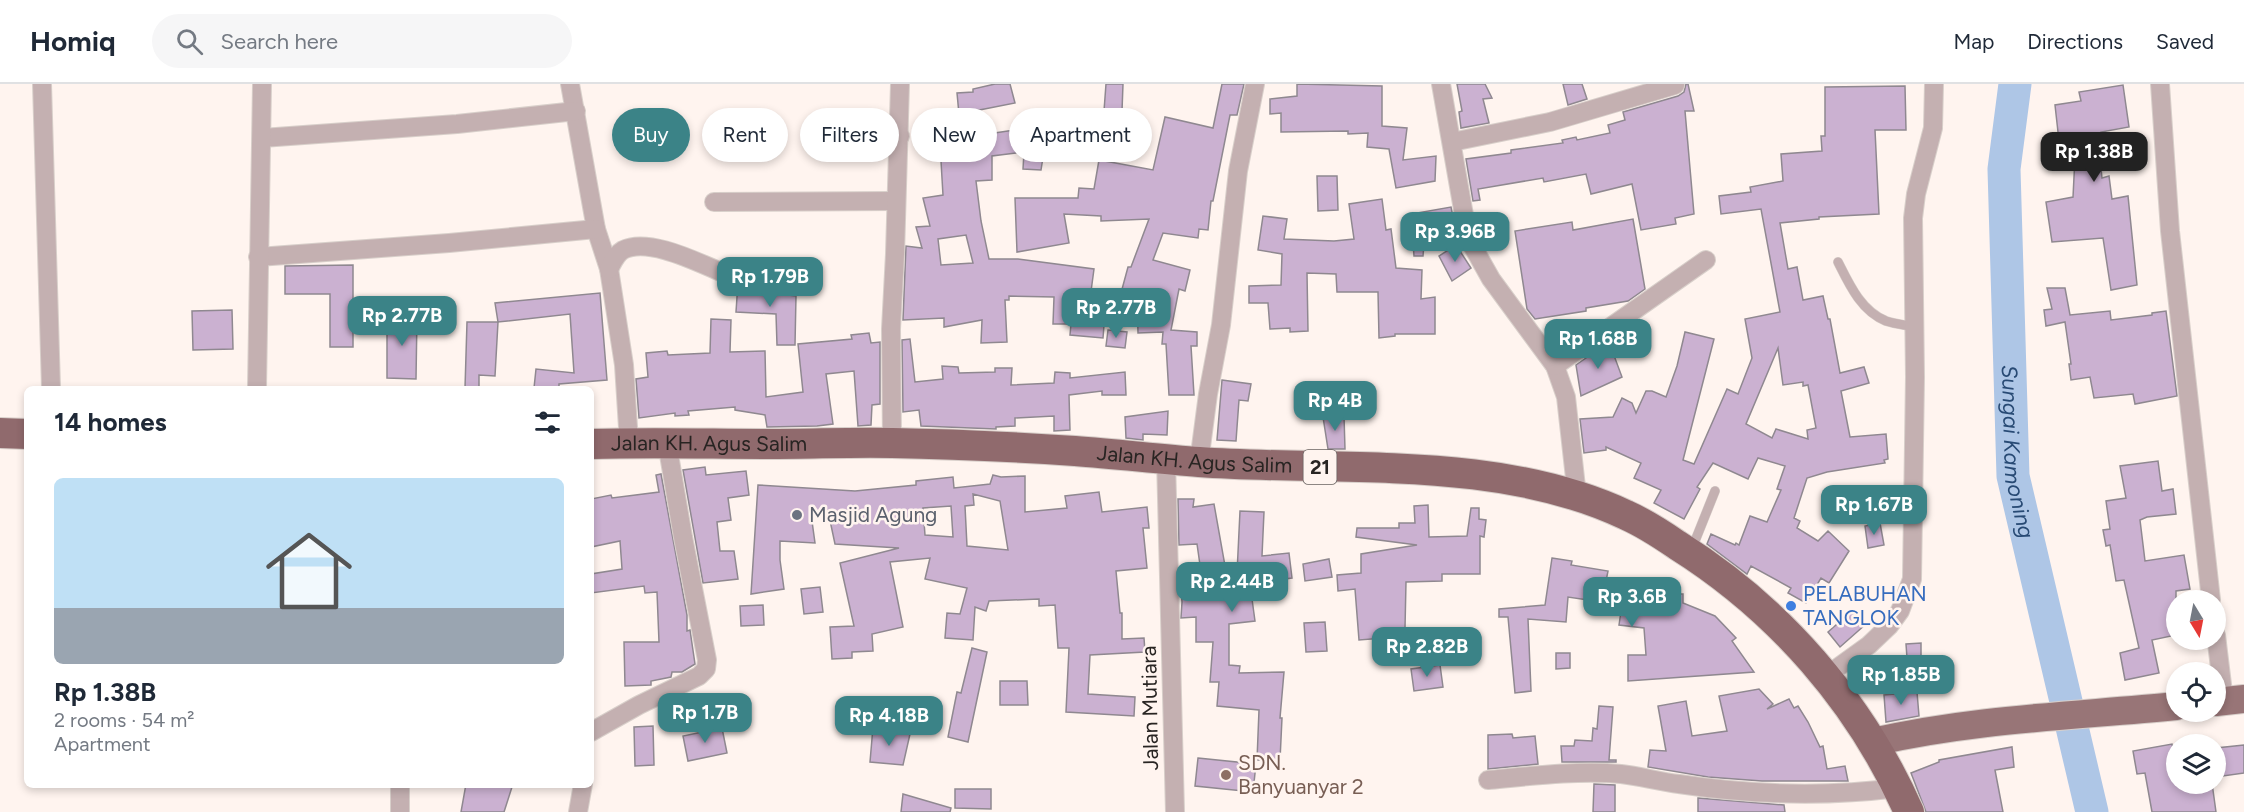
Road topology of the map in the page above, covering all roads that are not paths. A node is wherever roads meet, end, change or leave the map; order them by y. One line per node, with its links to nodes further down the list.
1 (42, 84): 24 (street)
2 (262, 84): 12 (street)
3 (570, 84): 10 (street)
4 (900, 84): 11 (street)
5 (1256, 84): 33 (street)
6 (1441, 84): 13 (street)
7 (1675, 84): 13 (street)
8 (1934, 84): 22 (street)
9 (2160, 84): 39 (street)
10 (576, 111): 12 (street); 16 (street)
11 (900, 135): 14 (street)
12 (262, 138): 17 (street)
13 (1452, 142): 23 (street)
14 (896, 201): 15 (street); 29 (street)
15 (714, 202)
16 (596, 229): 17 (street); 20 (street)
17 (258, 258): 25 (street)
18 (1706, 260): 23 (street)
19 (1838, 262): 22 (lane)
20 (609, 269): 21 (street); 28 (street)
21 (721, 272)
22 (1915, 327): 37 (street)
23 (1555, 366): 35 (street)
24 (51, 386)
25 (257, 386)
26 (0, 433): 27 (highway)
27 (24, 434)
28 (629, 443): 30 (highway, Jalan KH. Agus Salim / 21); 31 (highway, Jalan KH. Agus Salim / 21)
29 (892, 443): 31 (highway, Jalan KH. Agus Salim / 21); 32 (highway, Jalan KH. Agus Salim / 21)
30 (594, 444)
31 (667, 444): 44 (street)
32 (1166, 459): 33 (highway, Jalan KH. Agus Salim / 21); 52 (street, Jalan Mutiara)
33 (1199, 462): 35 (highway, Jalan KH. Agus Salim / 21)
34 (1714, 491): 38 (lane)
35 (1578, 496): 38 (highway, Jalan KH. Agus Salim / 21)
36 (1844, 496): 37 (street)
37 (1914, 497): 41 (street)
38 (1690, 553): 41 (highway, Jalan KH. Agus Salim / 21)
39 (2210, 590)
40 (2219, 650): 42 (street)
41 (1826, 676): 45 (highway, Jalan KH. Agus Salim / 21)
42 (2228, 700)
43 (2166, 707): 45 (main road)
44 (594, 732)
45 (1873, 742): 49 (highway, Jalan KH. Agus Salim / 21)
46 (1488, 780): 49 (street)
47 (400, 788): 50 (street)
48 (581, 788): 51 (street)
49 (1904, 800)
50 (400, 812)
51 (578, 812)
52 (1175, 812)

